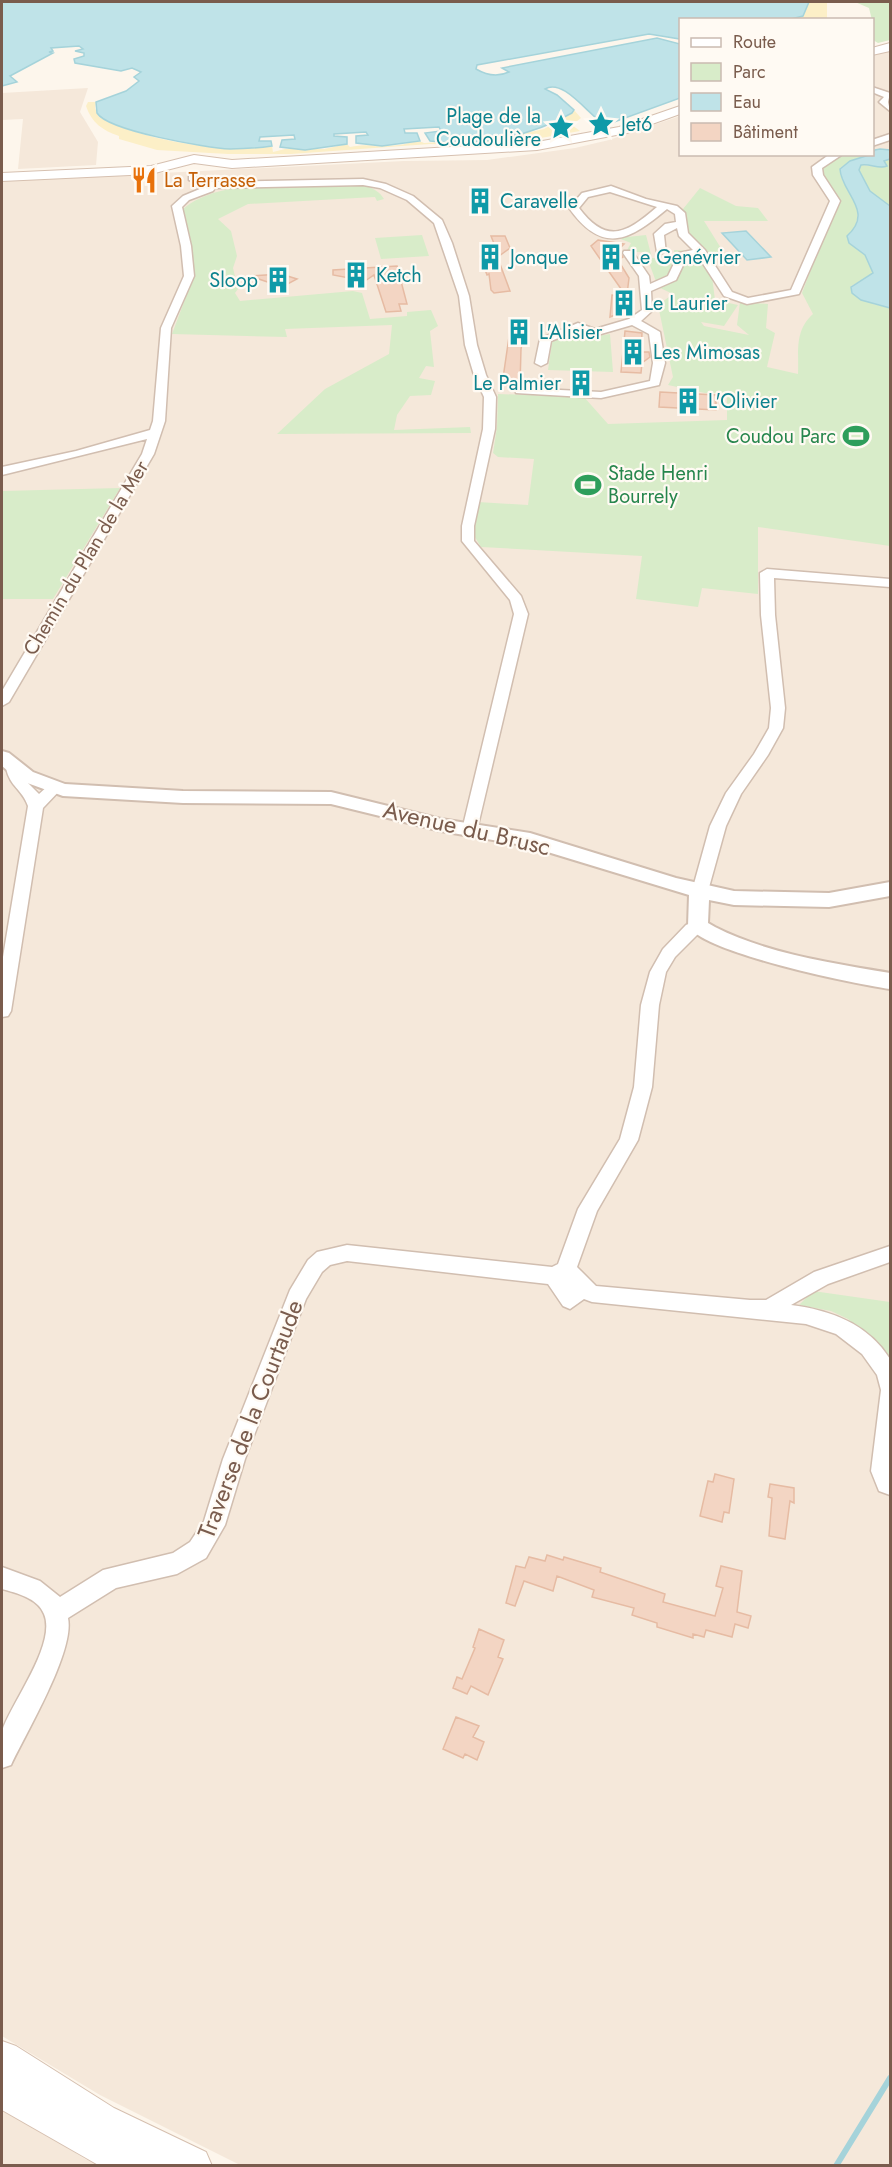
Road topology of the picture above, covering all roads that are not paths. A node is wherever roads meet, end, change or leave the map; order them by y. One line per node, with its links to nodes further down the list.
1 (891, 46): 2 (main road)
2 (874, 50)
3 (874, 89): 4 (street)
4 (891, 108)
5 (679, 113): 10 (main road)
6 (891, 137): 7 (street)
7 (874, 143)
8 (834, 156): 15 (street)
9 (171, 169): 10 (main road); 10 (main road); 11 (main road)
10 (212, 173): 21 (street, Chemin du Plan de la Mer); 28 (street)
11 (2, 177)
12 (665, 206): 12 (street); 13 (street)
13 (681, 224): 14 (street); 15 (street)
14 (662, 252)
15 (701, 252): 17 (street)
16 (628, 253): 17 (street)
17 (645, 290): 18 (street)
18 (633, 321): 19 (street); 20 (street)
19 (541, 363)
20 (520, 391)
21 (154, 433): 22 (street); 24 (street, Chemin du Plan de la Mer)
22 (2, 471)
23 (891, 583): 30 (street)
24 (2, 702)
25 (8, 762): 26 (street, Avenue du Brusc); 27 (street)
26 (54, 788): 27 (street); 28 (street, Avenue du Brusc)
27 (34, 801): 33 (street)
28 (470, 830): 30 (street, Avenue du Brusc)
29 (891, 889): 30 (street, Avenue du Brusc)
30 (700, 891): 31 (street)
31 (699, 926): 32 (street); 35 (street)
32 (891, 981)
33 (2, 1011)
34 (891, 1254): 36 (street)
35 (560, 1273): 36 (street); 41 (street, Traverse de la Courtaude)
36 (750, 1309): 37 (street)
37 (891, 1388)
38 (891, 1393): 39 (street)
39 (891, 1485)
40 (2, 1578): 41 (street)
41 (57, 1612): 42 (street)
42 (2, 1756)
43 (2, 2060): 46 (main road)
44 (2, 2088): 45 (main road)
45 (142, 2166)
46 (192, 2166)

